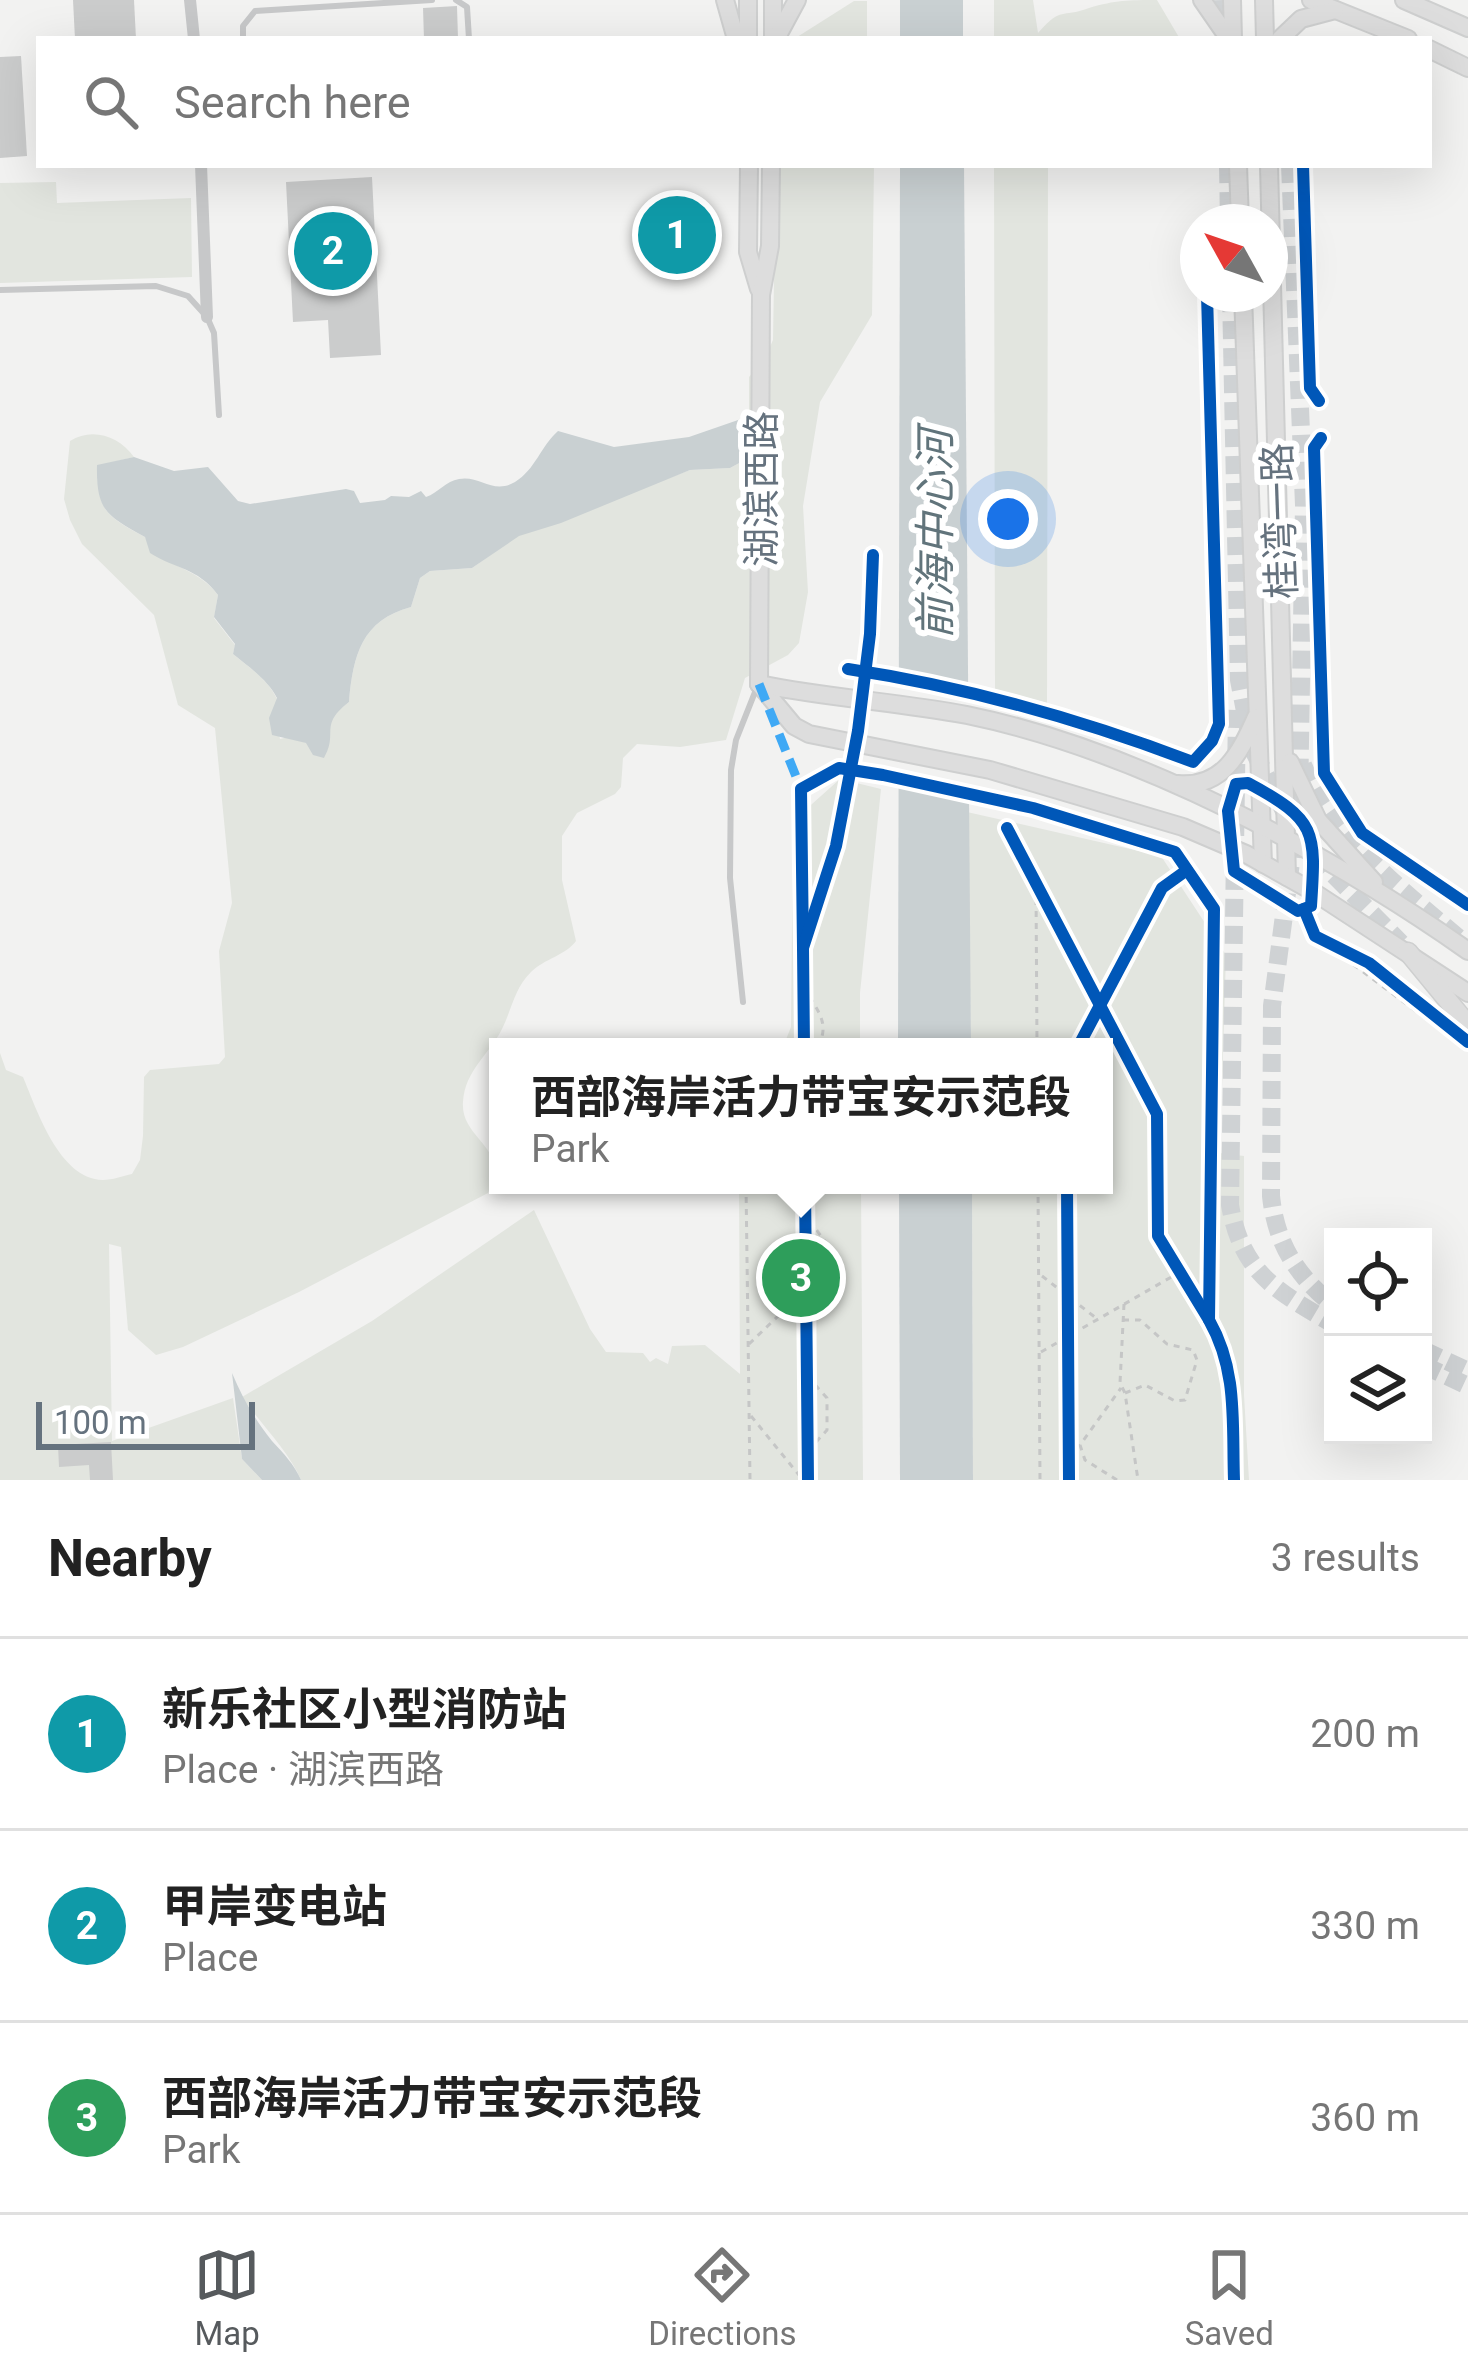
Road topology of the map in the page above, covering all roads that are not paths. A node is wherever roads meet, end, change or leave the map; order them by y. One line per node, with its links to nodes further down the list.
1 (432, 0): 12 (lane)
2 (456, 0): 18 (lane)
3 (724, 0): 19 (main road)
4 (748, 0): 20 (main road)
5 (773, 0): 21 (main road)
6 (797, 0): 22 (main road)
7 (1202, 0): 23 (main road)
8 (1232, 0): 24 (main road)
9 (1264, 0): 25 (main road)
10 (1311, 0): 14 (main road)
11 (1404, 0): 15 (main road)
12 (341, 3): 17 (lane)
13 (193, 4): 16 (street)
14 (1338, 10): 26 (main road); 27 (main road)
15 (1468, 28)
16 (194, 36)
17 (243, 36)
18 (469, 36)
19 (735, 36)
20 (748, 36)
21 (774, 36)
22 (776, 36)
23 (1229, 36)
24 (1231, 36)
25 (1265, 36)
26 (1283, 36)
27 (1401, 36)
28 (1432, 50): 29 (main road)
29 (1468, 68)
30 (201, 168): 39 (street)
31 (749, 168): 37 (main road, 湖滨西路)
32 (771, 168): 37 (main road, 湖滨西路)
33 (1238, 168): 35 (main road)
34 (1269, 168): 43 (main road, 桂湾一路)
35 (1239, 204)
36 (0, 290): 39 (lane)
37 (761, 295): 41 (main road, 湖滨西路)
38 (1244, 312): 42 (main road, 桂湾一路)
39 (207, 317): 40 (lane)
40 (219, 415)
41 (759, 684): 44 (main road); 47 (main road); 53 (lane)
42 (1258, 711): 44 (main road); 45 (main road, 桂湾一路)
43 (1286, 753): 46 (main road, 桂湾一路); 49 (main road)
44 (1167, 782): 45 (main road)
45 (1263, 828): 46 (main road); 47 (main road, 桂湾一路)
46 (1288, 842): 48 (main road, 桂湾一路); 49 (main road)
47 (1263, 864): 48 (main road)
48 (1287, 877): 51 (main road)
49 (1396, 903): 50 (main road)
50 (1468, 951)
51 (1408, 952): 52 (main road); 54 (main road)
52 (1468, 993)
53 (743, 1002)
54 (1468, 1024)

